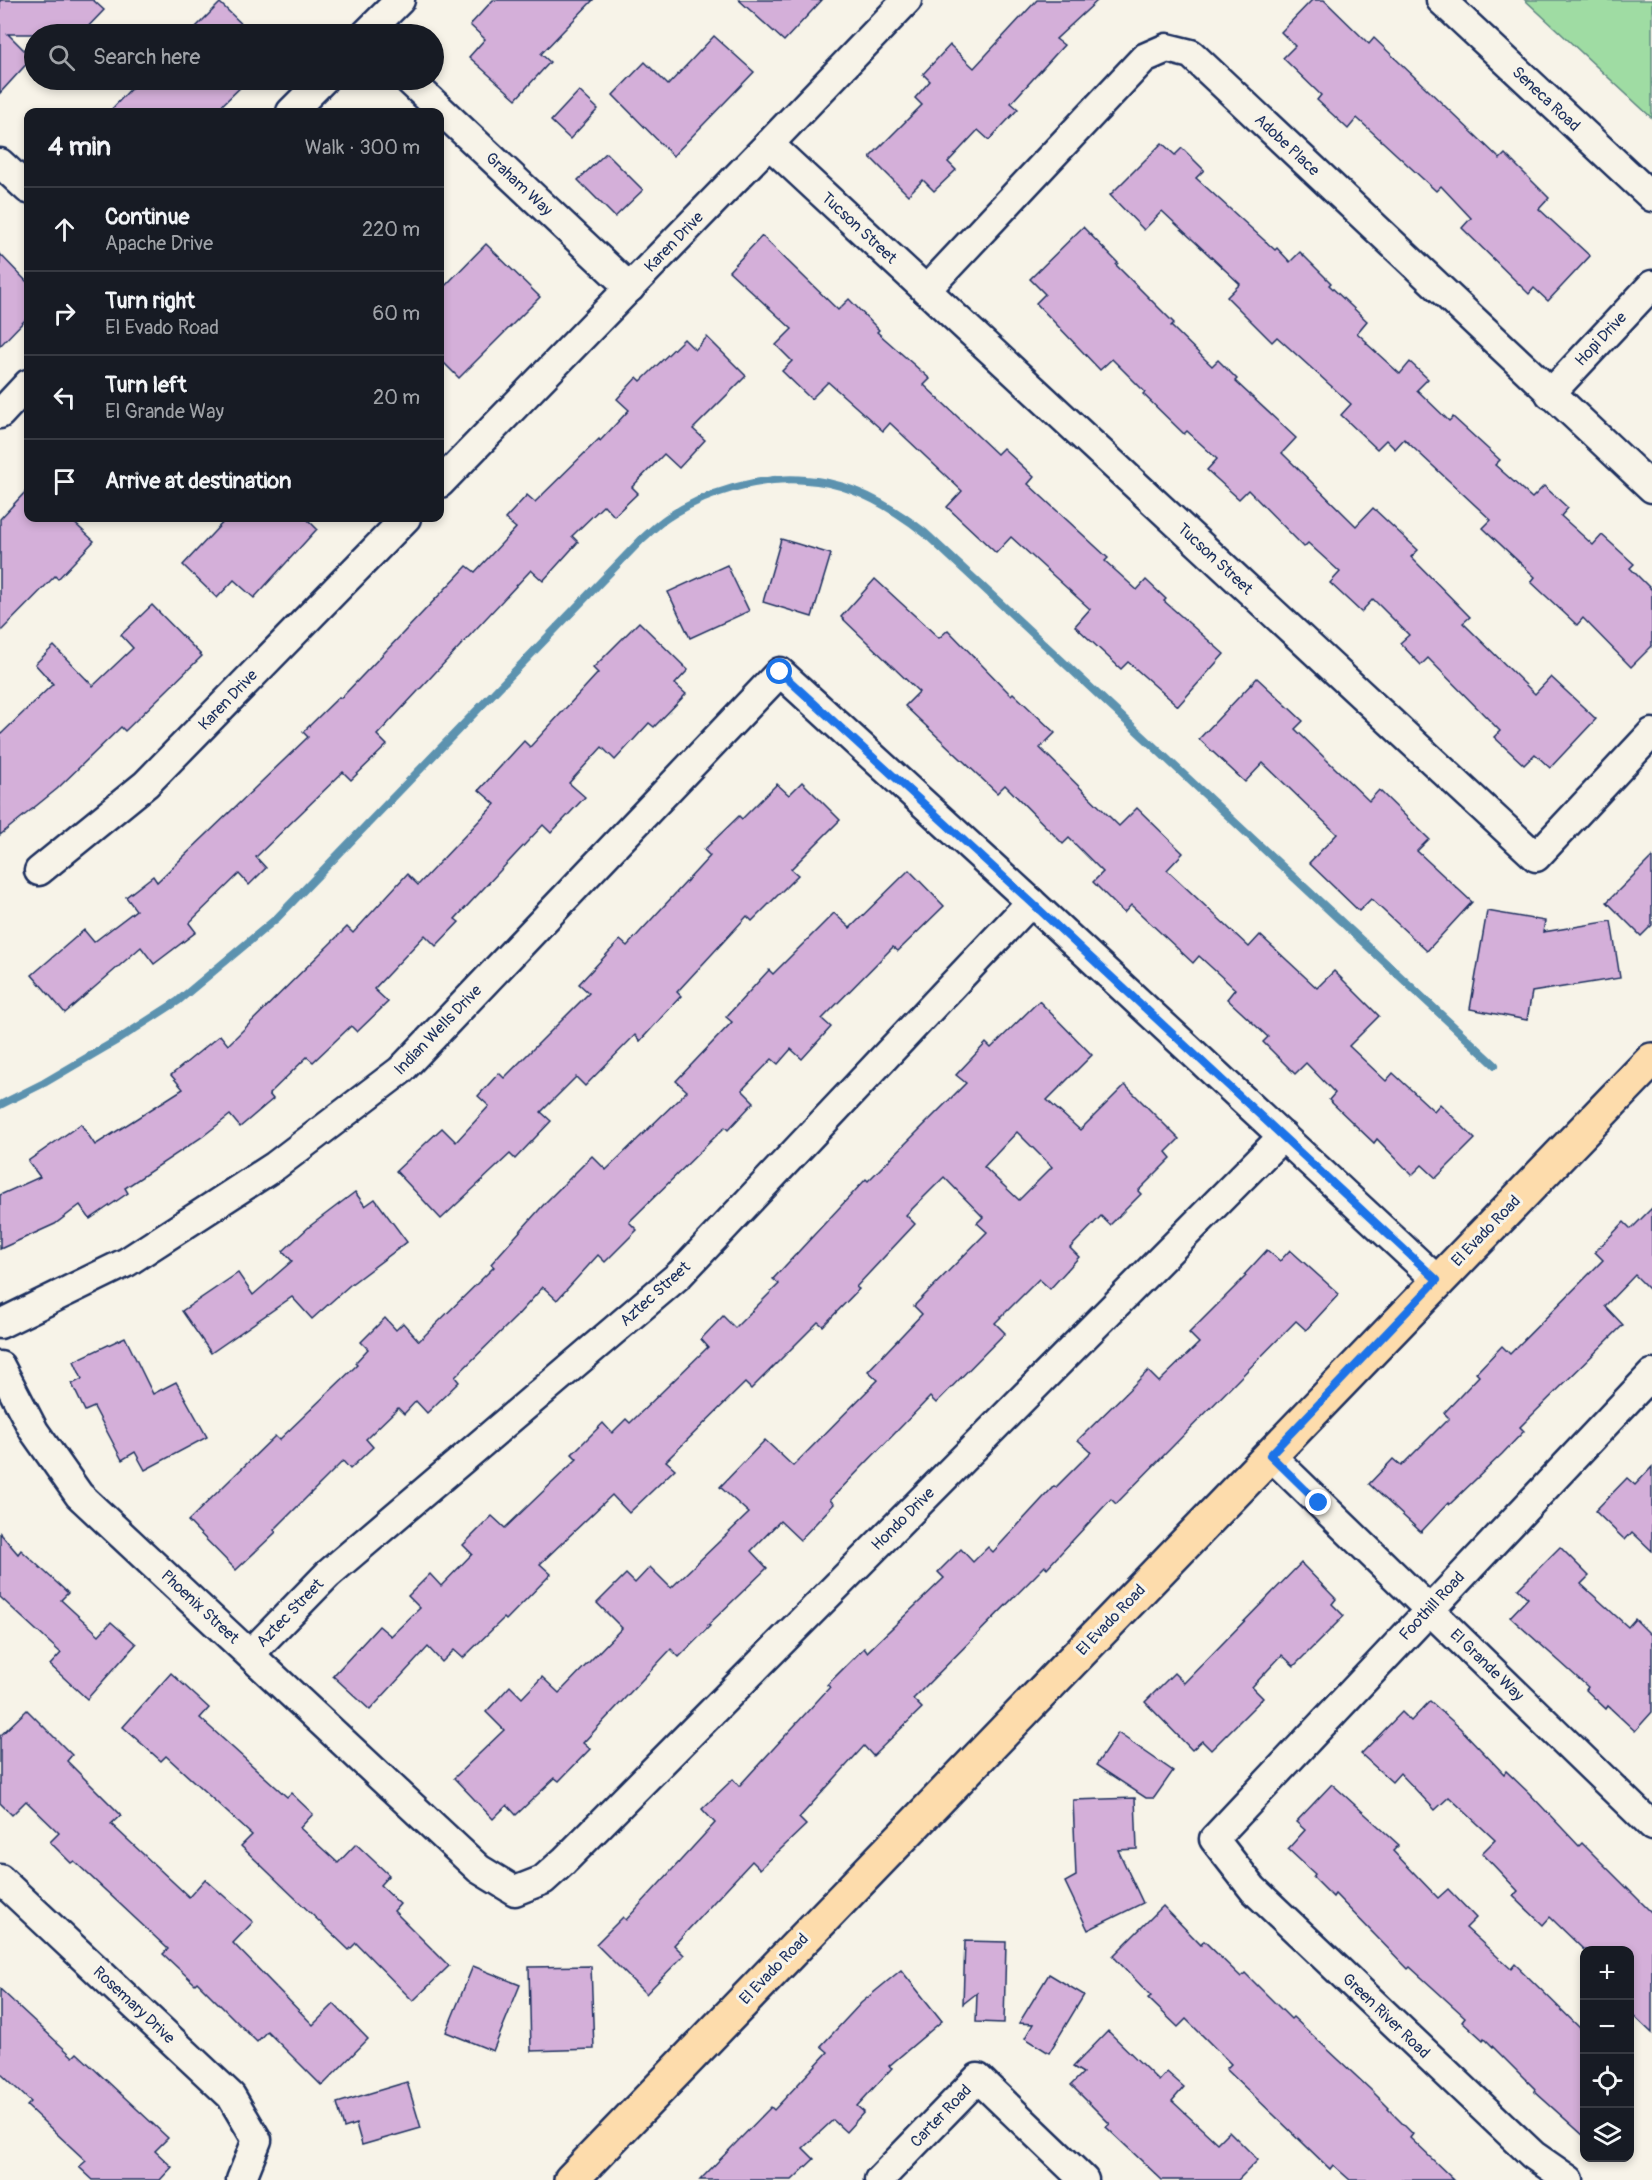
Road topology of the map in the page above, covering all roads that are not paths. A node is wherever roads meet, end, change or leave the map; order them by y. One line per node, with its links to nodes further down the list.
1 (400, 0): 4 (street)
2 (907, 0): 10 (street, Karen Drive)
3 (1441, 0): 13 (street, Seneca Road)
4 (376, 24)
5 (313, 90): 7 (street)
6 (420, 90): 8 (street, Graham Way)
7 (295, 108)
8 (439, 108)
9 (444, 113): 15 (street, Graham Way)
10 (769, 144): 15 (street, Karen Drive); 16 (street, Tucson Street)
11 (0, 163): 12 (street)
12 (24, 185)
13 (1652, 197)
14 (1652, 285): 18 (street, Hopi Drive)
15 (630, 288): 20 (street, Karen Drive)
16 (926, 290): 18 (street, Adobe Place); 23 (street, Tucson Street)
17 (24, 388): 19 (street)
18 (1550, 394): 21 (street, Adobe Place)
19 (0, 414)
20 (444, 479)
21 (1652, 488)
22 (402, 522): 24 (street, Karen Drive)
23 (1652, 733)
24 (39, 871)
25 (1031, 902): 27 (street); 29 (street, Indian Wells Drive); 34 (street, Aztec Street)
26 (1652, 1060): 28 (main road, El Evado Road)
27 (1283, 1136): 28 (street); 38 (street, Hondo Drive)
28 (1437, 1280): 32 (main road, El Evado Road)
29 (0, 1324)
30 (0, 1366): 34 (street, Phoenix Street)
31 (1652, 1375): 33 (street, Foothill Road)
32 (1270, 1455): 33 (street, El Grande Way); 40 (main road, El Evado Road)
33 (1429, 1609): 35 (street, El Grande Way); 36 (street, Foothill Road)
34 (250, 1654): 38 (street, Phoenix Street)
35 (1652, 1826)
36 (1214, 1839): 43 (street, Green River Road)
37 (0, 1879): 39 (street, Rosemary Drive)
38 (515, 1891)
39 (241, 2180)
40 (571, 2180)
41 (879, 2180): 42 (street, Carter Road)
42 (1084, 2180)
43 (1569, 2180)

